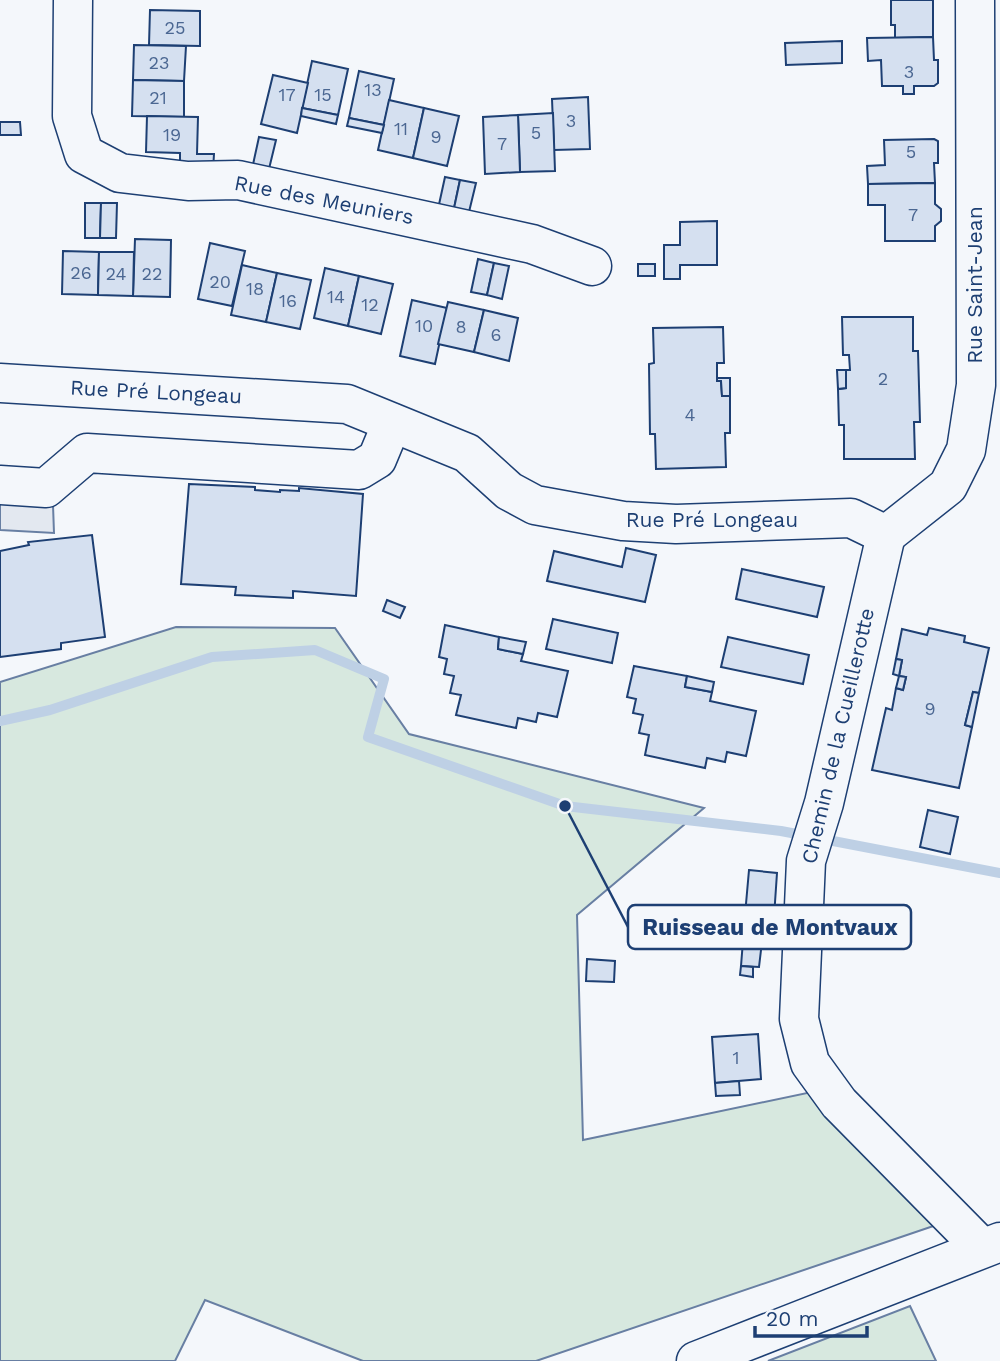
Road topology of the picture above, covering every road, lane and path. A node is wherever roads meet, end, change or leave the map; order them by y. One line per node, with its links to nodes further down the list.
1 (73, 0): 3 (street, Rue des Meuniers)
2 (975, 0): 7 (street, Rue Saint-Jean)
3 (592, 266)
4 (0, 383): 5 (street, Rue Pré Longeau)
5 (392, 423): 6 (street); 7 (street, Rue Pré Longeau)
6 (0, 485)
7 (886, 535): 8 (street, Chemin de la Cueillerotte)
8 (991, 1245): 9 (street)
9 (696, 1361)

